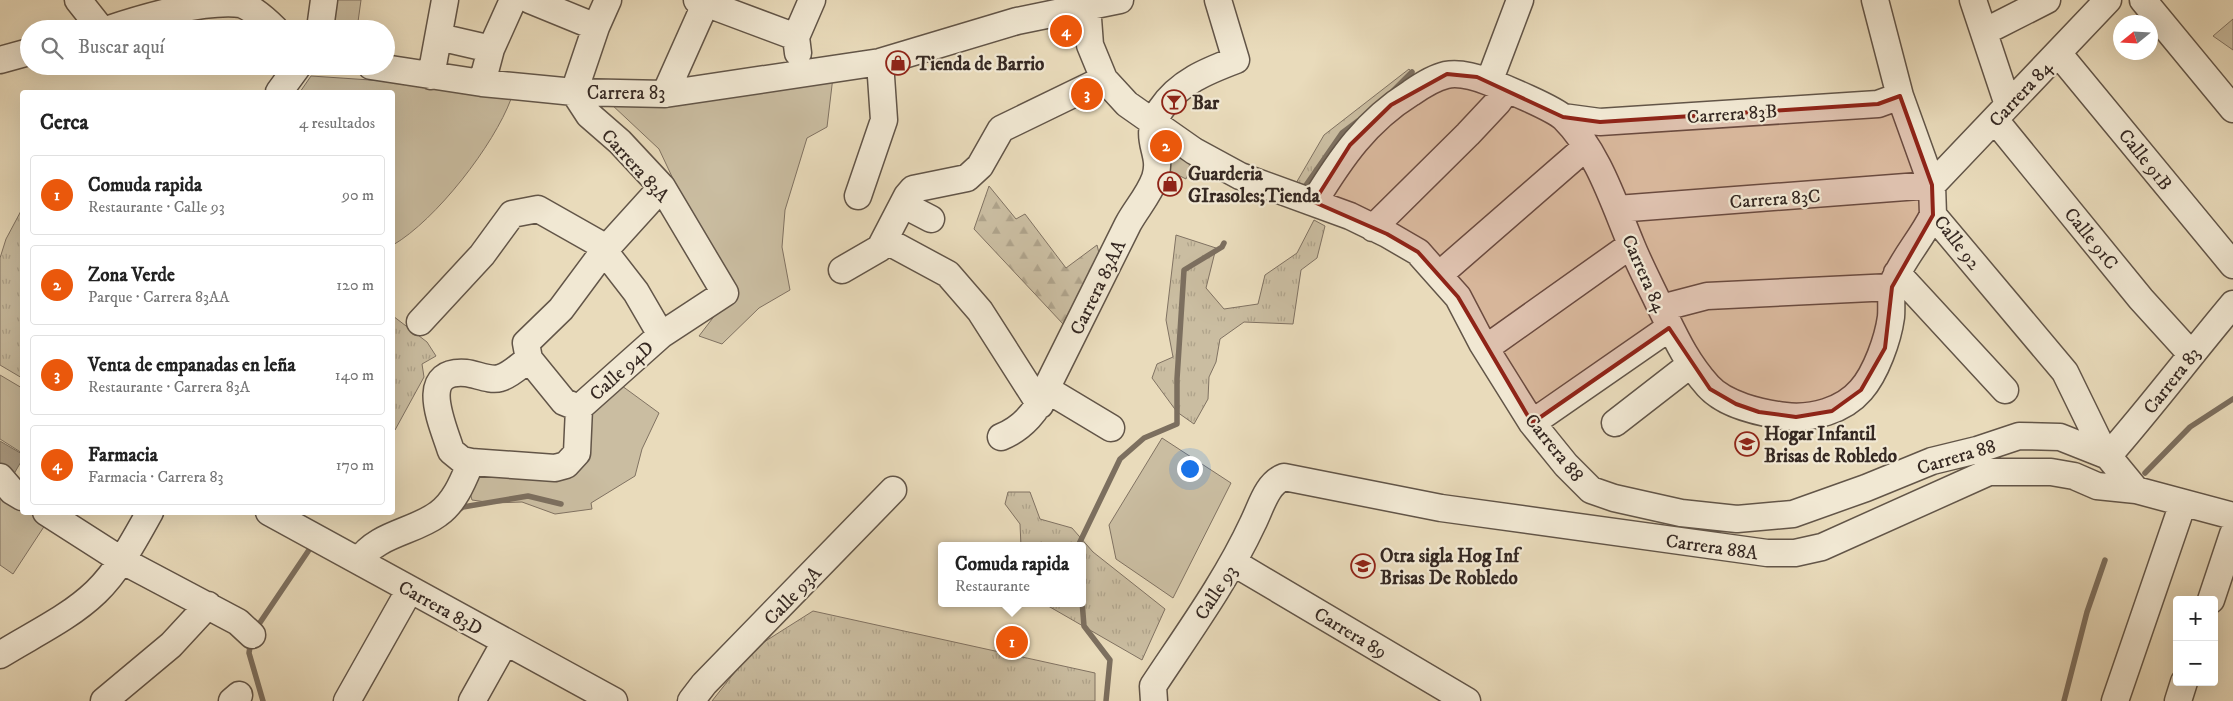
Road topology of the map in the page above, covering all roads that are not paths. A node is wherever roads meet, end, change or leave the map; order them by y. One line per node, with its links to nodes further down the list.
1 (78, 0): 18 (street)
2 (199, 0): 19 (street); 20 (street)
3 (445, 0): 23 (street)
4 (513, 0): 25 (street)
5 (530, 0): 21 (street)
6 (608, 0): 21 (street)
7 (812, 0): 24 (street)
8 (1120, 0): 17 (street, Carrera 83)
9 (1218, 0): 42 (street)
10 (1520, 0): 34 (street)
11 (1875, 0): 38 (street, Calle 92)
12 (1973, 0): 22 (street, Calle 91C)
13 (2047, 0): 22 (street)
14 (2108, 0): 26 (street, Carrera 84)
15 (2143, 0): 39 (street)
16 (703, 1): 24 (street); 37 (street)
17 (1087, 5): 27 (street, Carrera 83); 32 (street, Carrera 88)
18 (93, 20)
19 (137, 20)
20 (266, 20)
21 (596, 27): 36 (street)
22 (1984, 32): 40 (street, Calle 91C)
23 (439, 37): 25 (street); 31 (street)
24 (796, 37): 29 (street)
25 (491, 48): 33 (street)
26 (2058, 52): 40 (street, Carrera 84); 56 (street, Calle 91B)
27 (880, 62): 29 (street, Carrera 83); 46 (street)
28 (395, 70): 31 (street, Carrera 83)
29 (799, 74): 37 (street, Carrera 83)
30 (291, 75): 35 (street)
31 (431, 76): 33 (street, Carrera 83)
32 (1104, 79): 42 (street, Carrera 88); 48 (street)
33 (482, 83): 36 (street, Carrera 83)
34 (1498, 85): 41 (street, Carrera 84); 47 (street, Carrera 84); 52 (street)
35 (280, 90)
36 (574, 92): 37 (street, Carrera 83); 45 (street, Carrera 83A)
37 (665, 94)
38 (1900, 96): 41 (street, Carrera 83B); 44 (street, Calle 92)
39 (2233, 109)
40 (2001, 113): 44 (street, Carrera 84); 66 (street, Calle 91C)
41 (1563, 117): 43 (street, Carrera 84)
42 (1154, 121): 47 (street, Carrera 88); 70 (street, Carrera 83AA)
43 (1586, 147): 49 (street, Carrera 84); 58 (street)
44 (1932, 185): 49 (street, Carrera 83C); 50 (street, Calle 92)
45 (662, 187): 55 (street); 60 (street, Carrera 83A)
46 (858, 196)
47 (1303, 198): 52 (street, Carrera 88)
48 (904, 205): 51 (street); 53 (street)
49 (1617, 209): 54 (street, Carrera 84)
50 (1933, 215): 59 (street); 76 (street, Calle 92)
51 (931, 219)
52 (1373, 228): 58 (street, Carrera 88)
53 (885, 240): 57 (street); 70 (street)
54 (1631, 245): 62 (street, Carrera 84); 65 (street)
55 (604, 251): 63 (street); 64 (street); 67 (street)
56 (2233, 265)
57 (842, 270)
58 (1439, 275): 65 (street, Carrera 88)
59 (1895, 280): 62 (street); 68 (street, Carrera 84); 69 (street)
60 (725, 293): 64 (street, Calle 94D)
61 (2233, 304): 66 (street, Carrera 83)
62 (1665, 318): 68 (street, Carrera 84); 72 (street)
63 (420, 322)
64 (661, 335): 71 (street, Calle 94D)
65 (1486, 348): 72 (street, Carrera 88)
66 (2191, 354): 76 (street, Carrera 83)
67 (529, 358): 71 (street); 77 (street)
68 (1691, 364): 73 (street)
69 (2005, 390)
70 (1043, 397): 74 (street); 75 (street, Carrera 83AA)
71 (579, 408): 77 (street, Calle 94D)
72 (1532, 423): 76 (street, Carrera 88)
73 (1615, 423)
74 (1111, 428)
75 (1001, 437)
76 (2107, 455): 81 (street, Carrera 88)
77 (471, 462): 90 (street)
78 (0, 477): 82 (street)
79 (1276, 480): 81 (street, Carrera 88A); 91 (street, Calle 93)
80 (893, 490): 103 (street, Calle 93A)
81 (2136, 490): 83 (street)
82 (20, 496)
83 (2183, 503): 87 (street); 106 (street)
84 (51, 515): 89 (street)
85 (148, 515): 89 (street)
86 (275, 515): 90 (street, Carrera 83D)
87 (2233, 516)
88 (2233, 534): 93 (street)
89 (121, 560): 94 (street); 97 (street)
90 (359, 560): 92 (street, Carrera 83D)
91 (1234, 563): 104 (street, Calle 93); 105 (street, Carrera 89)
92 (409, 591): 96 (street, Carrera 83D); 101 (street)
93 (2212, 596)
94 (208, 606): 95 (street); 100 (street)
95 (252, 635)
96 (505, 642): 99 (street, Carrera 83D); 102 (street)
97 (0, 655)
98 (2183, 686): 107 (street)
99 (601, 698)
100 (104, 701)
101 (347, 701)
102 (472, 701)
103 (691, 701)
104 (1154, 701)
105 (1467, 701)
106 (2115, 701)
107 (2178, 701)

